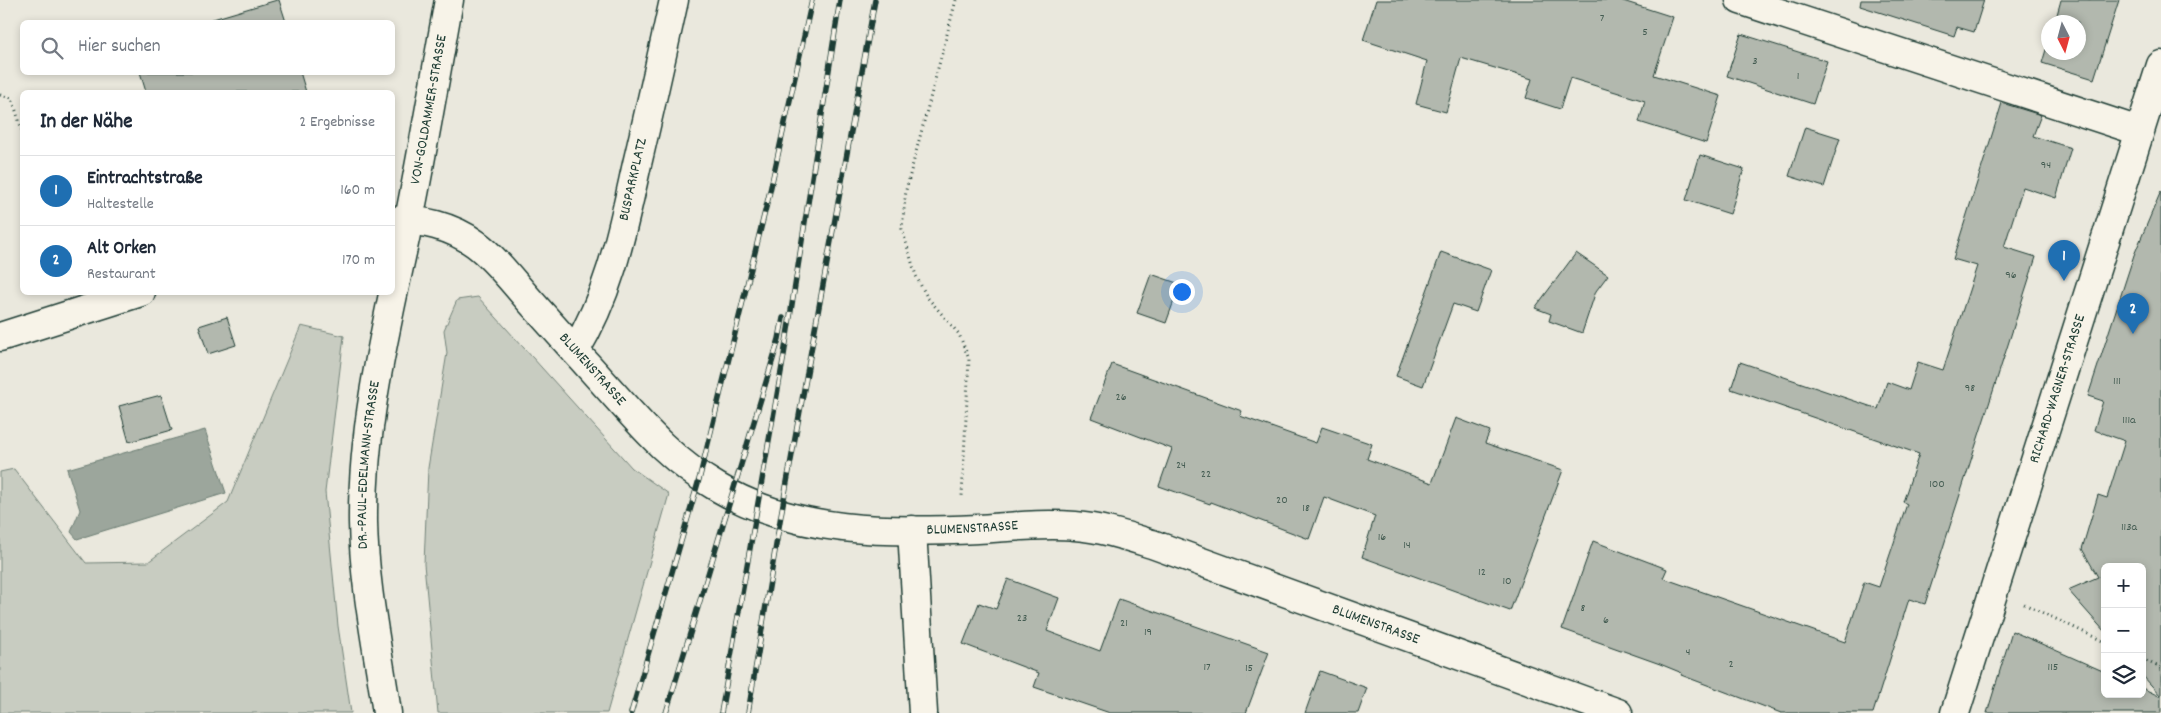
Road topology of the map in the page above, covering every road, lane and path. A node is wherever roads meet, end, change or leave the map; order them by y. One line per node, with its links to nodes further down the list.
1 (450, 0): 9 (street, VON-GOLDAMMER-STRASSE)
2 (674, 0): 14 (street, BUSPARKPLATZ)
3 (956, 0): 16 (path)
4 (1740, 0): 8 (street)
5 (2161, 65): 8 (street, RICHARD-WAGNER-STRASSE)
6 (0, 95): 7 (path)
7 (20, 124)
8 (2140, 131): 17 (street, RICHARD-WAGNER-STRASSE)
9 (401, 220): 10 (street, DR.-PAUL-EDELMANN-STRASSE); 14 (street, BLUMENSTRASSE)
10 (395, 260)
11 (132, 295): 13 (street)
12 (390, 295): 21 (street, DR.-PAUL-EDELMANN-STRASSE)
13 (6, 335)
14 (575, 351): 15 (street, BLUMENSTRASSE)
15 (912, 530): 16 (street, BLUMENSTRASSE); 22 (street)
16 (960, 530): 23 (street, BLUMENSTRASSE)
17 (1993, 590): 18 (path); 24 (street, RICHARD-WAGNER-STRASSE)
18 (2101, 640)
19 (2146, 661): 20 (path)
20 (2161, 668)
21 (388, 713)
22 (923, 713)
23 (1618, 713)
24 (1955, 713)

